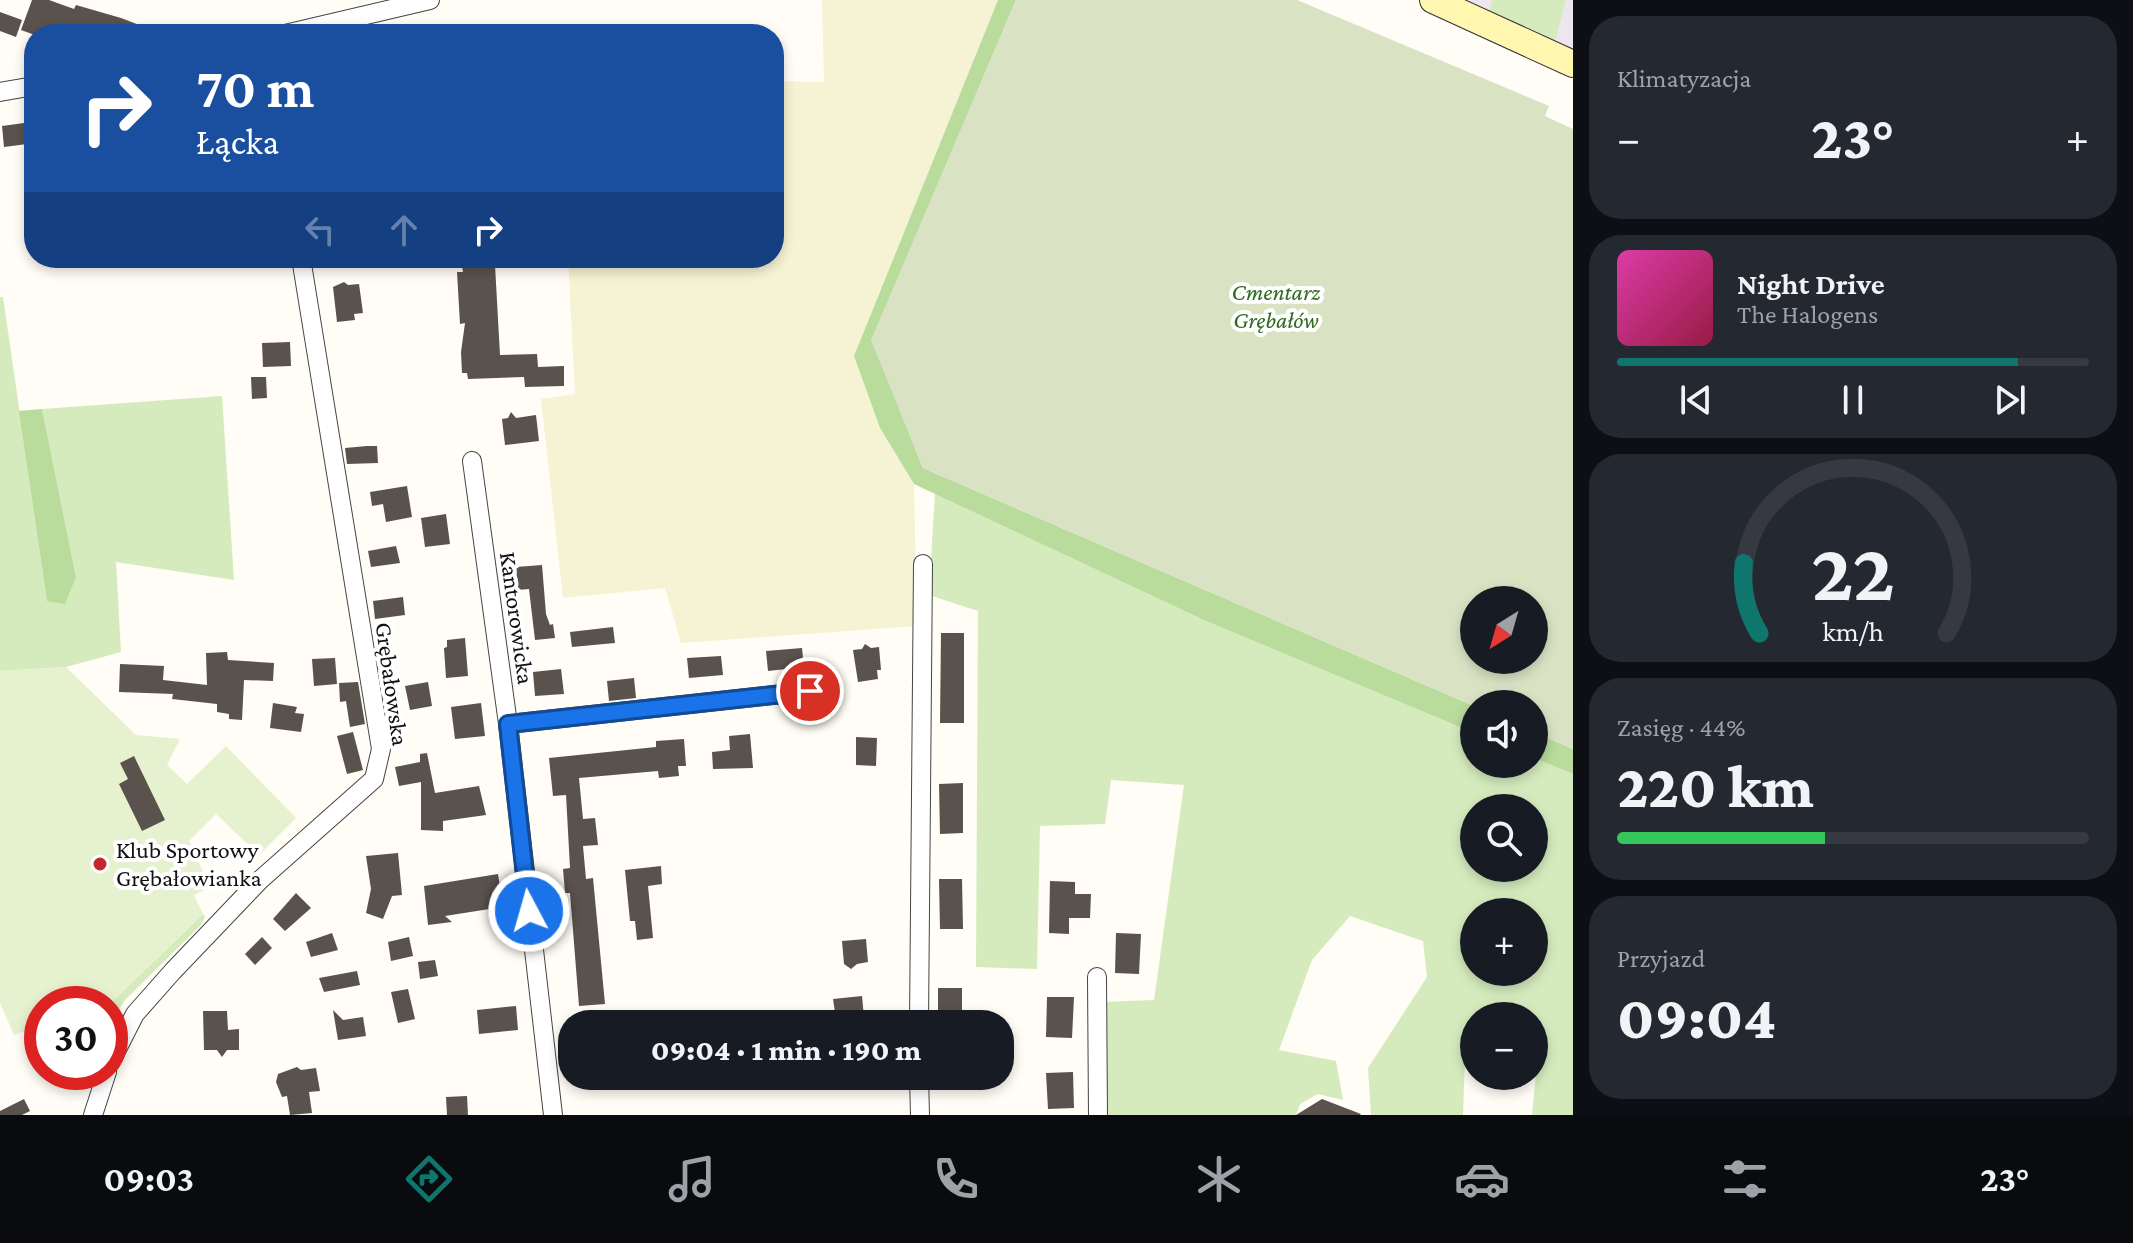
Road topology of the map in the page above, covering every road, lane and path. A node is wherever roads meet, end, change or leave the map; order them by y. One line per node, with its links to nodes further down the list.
1 (430, 0): 3 (street)
2 (1433, 0): 4 (street)
3 (336, 24)
4 (1573, 64)
5 (24, 88): 6 (street)
6 (0, 92)
7 (303, 268): 14 (street, Grębałowska)
8 (472, 461): 11 (street, Kantorowicka)
9 (923, 564): 13 (street)
10 (810, 691): 11 (street)
11 (508, 724): 18 (street, Kantorowicka)
12 (1097, 977): 20 (street)
13 (919, 1010)
14 (128, 1028)
15 (101, 1090): 17 (street)
16 (919, 1090): 19 (street)
17 (93, 1115)
18 (553, 1115)
19 (920, 1115)
20 (1098, 1115)

